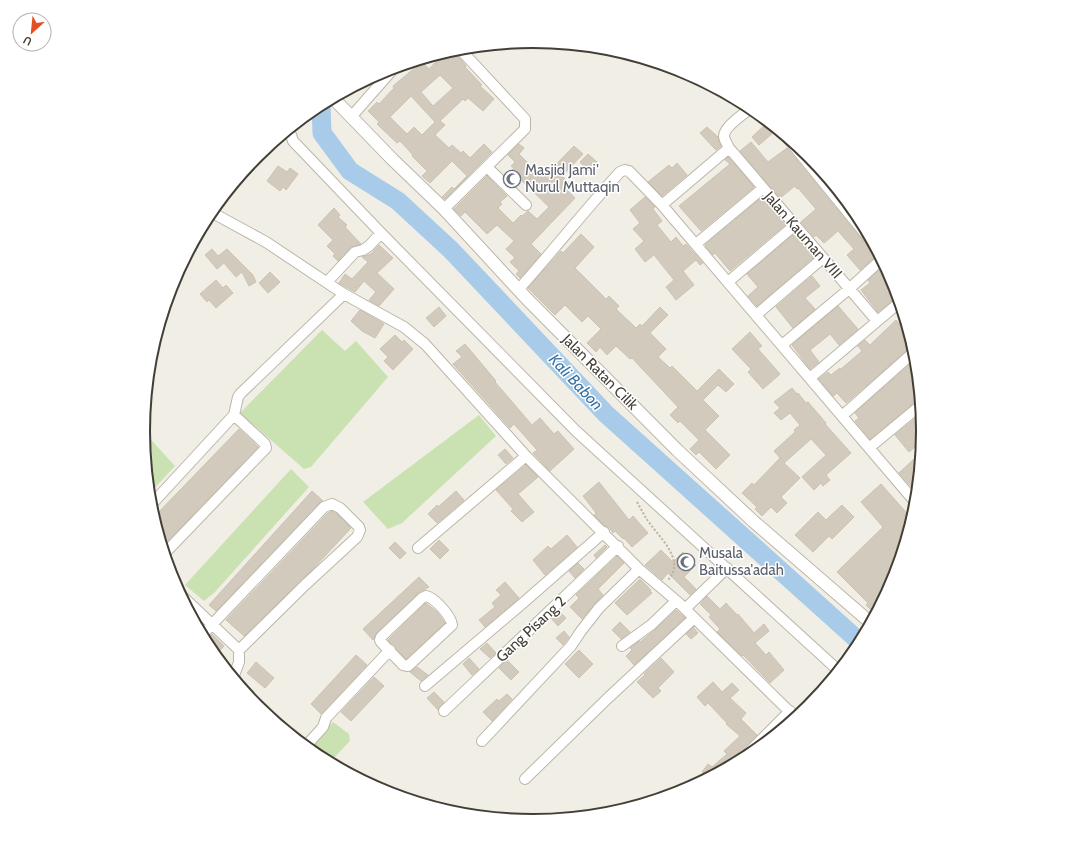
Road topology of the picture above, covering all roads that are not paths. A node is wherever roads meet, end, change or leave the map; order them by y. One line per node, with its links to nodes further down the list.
1 (465, 54): 8 (street)
2 (385, 77): 5 (street)
3 (337, 102): 5 (street, Jalan Ratan Cilik)
4 (746, 113): 7 (street)
5 (351, 117): 13 (street, Jalan Ratan Cilik)
6 (291, 134): 17 (street)
7 (729, 148): 10 (street, Jalan Kauman VIII); 12 (street)
8 (487, 167): 11 (street); 13 (street)
9 (819, 176): 14 (street)
10 (763, 188): 16 (street, Jalan Kauman VIII); 18 (street)
11 (526, 205)
12 (662, 205): 18 (street); 24 (street)
13 (444, 209): 24 (street, Jalan Ratan Cilik)
14 (846, 210)
15 (216, 215): 21 (street)
16 (795, 225): 19 (street, Jalan Kauman VIII); 22 (street)
17 (381, 232): 21 (street); 43 (street)
18 (696, 244): 22 (street)
19 (823, 258): 23 (street, Jalan Kauman VIII); 27 (street)
20 (877, 263): 23 (street)
21 (326, 282): 25 (street)
22 (728, 282): 27 (street)
23 (849, 289): 28 (street, Jalan Kauman VIII); 29 (street)
24 (518, 290): 49 (street, Jalan Ratan Cilik)
25 (344, 294): 33 (street); 36 (street)
26 (896, 309): 28 (street)
27 (756, 314): 29 (street)
28 (877, 321): 31 (street)
29 (782, 345): 31 (street)
30 (909, 356): 34 (street)
31 (810, 378): 34 (street)
32 (916, 409): 35 (street)
33 (234, 415): 38 (street); 42 (street)
34 (842, 416): 35 (street)
35 (869, 448): 37 (street)
36 (526, 456): 39 (street); 41 (street)
37 (911, 497)
38 (156, 500)
39 (604, 532): 40 (street); 57 (street)
40 (618, 546): 44 (street); 58 (street, Gang Pisang 2)
41 (418, 548)
42 (168, 549)
43 (727, 568): 47 (street); 55 (street)
44 (639, 569): 45 (street); 60 (street)
45 (676, 601): 47 (street); 52 (street)
46 (191, 605): 50 (street)
47 (685, 609): 48 (street)
48 (694, 618): 59 (street); 62 (street)
49 (867, 619)
50 (212, 625): 51 (street); 53 (street); 53 (street)
51 (206, 631)
52 (622, 646)
53 (239, 650): 56 (street)
54 (390, 650): 54 (street); 61 (street)
55 (835, 667)
56 (235, 672)
57 (425, 686)
58 (444, 711)
59 (792, 714)
60 (482, 741)
61 (309, 742)
62 (525, 779)

